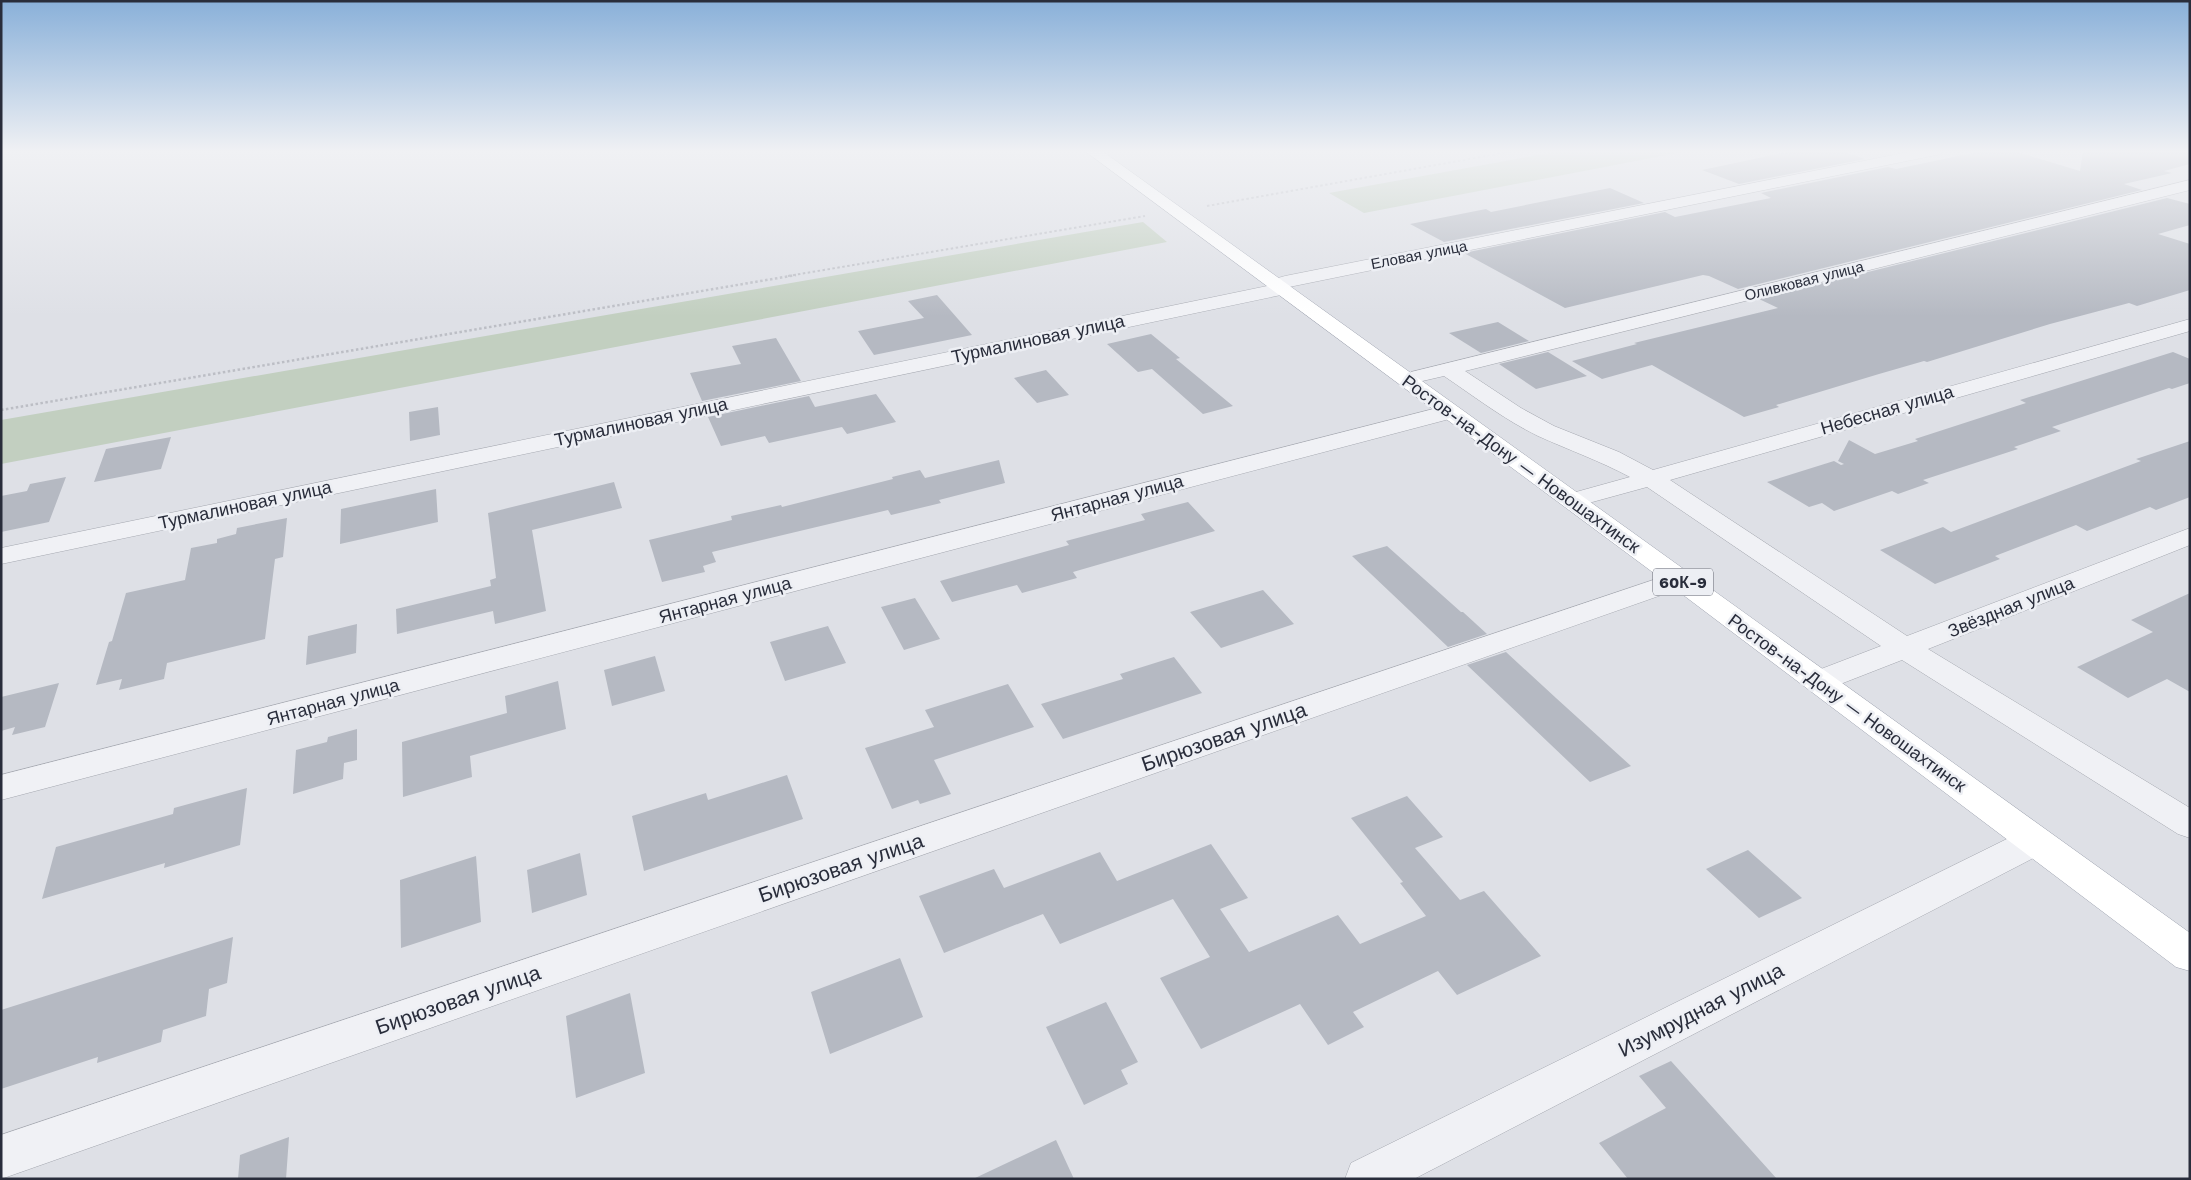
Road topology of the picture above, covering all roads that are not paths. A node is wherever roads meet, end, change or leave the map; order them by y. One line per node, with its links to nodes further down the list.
1 (1173, 206): 5 (main road, Ростов-на-Дону — Новошахтинск / 60К-9)
2 (1174, 206): 5 (main road, Ростов-на-Дону — Новошахтинск / 60К-9)
3 (1668, 206): 6 (street, Еловая улица)
4 (2105, 206): 8 (street, Оливковая улица)
5 (1179, 210): 6 (main road, Ростов-на-Дону — Новошахтинск / 60К-9)
6 (1283, 285): 9 (main road, Ростов-на-Дону — Новошахтинск / 60К-9); 10 (main road, Ростов-на-Дону — Новошахтинск / 60К-9); 14 (street, Турмалиновая улица)
7 (2190, 325): 11 (street, Небесная улица)
8 (1448, 368): 9 (street, Оливковая улица); 11 (street)
9 (1418, 376): 12 (main road, Ростов-на-Дону — Новошахтинск / 60К-9)
10 (1448, 412): 15 (main road, Ростов-на-Дону — Новошахтинск / 60К-9); 18 (street, Янтарная улица)
11 (1650, 478): 12 (street, Небесная улица); 16 (street)
12 (1585, 497): 17 (main road, Ростов-на-Дону — Новошахтинск / 60К-9)
13 (2190, 536): 16 (street, Звёздная улица)
14 (1, 556)
15 (1680, 579): 20 (main road, Ростов-на-Дону — Новошахтинск / 60К-9); 23 (street, Бирюзовая улица)
16 (1906, 649): 17 (street, Звёздная улица); 19 (street)
17 (1832, 676): 21 (main road, Ростов-на-Дону — Новошахтинск / 60К-9)
18 (1, 788)
19 (2190, 825)
20 (2035, 841): 22 (main road, Ростов-на-Дону — Новошахтинск / 60К-9); 24 (street, Изумрудная улица)
21 (2190, 936)
22 (2190, 955)
23 (1, 1157)
24 (1367, 1179)

